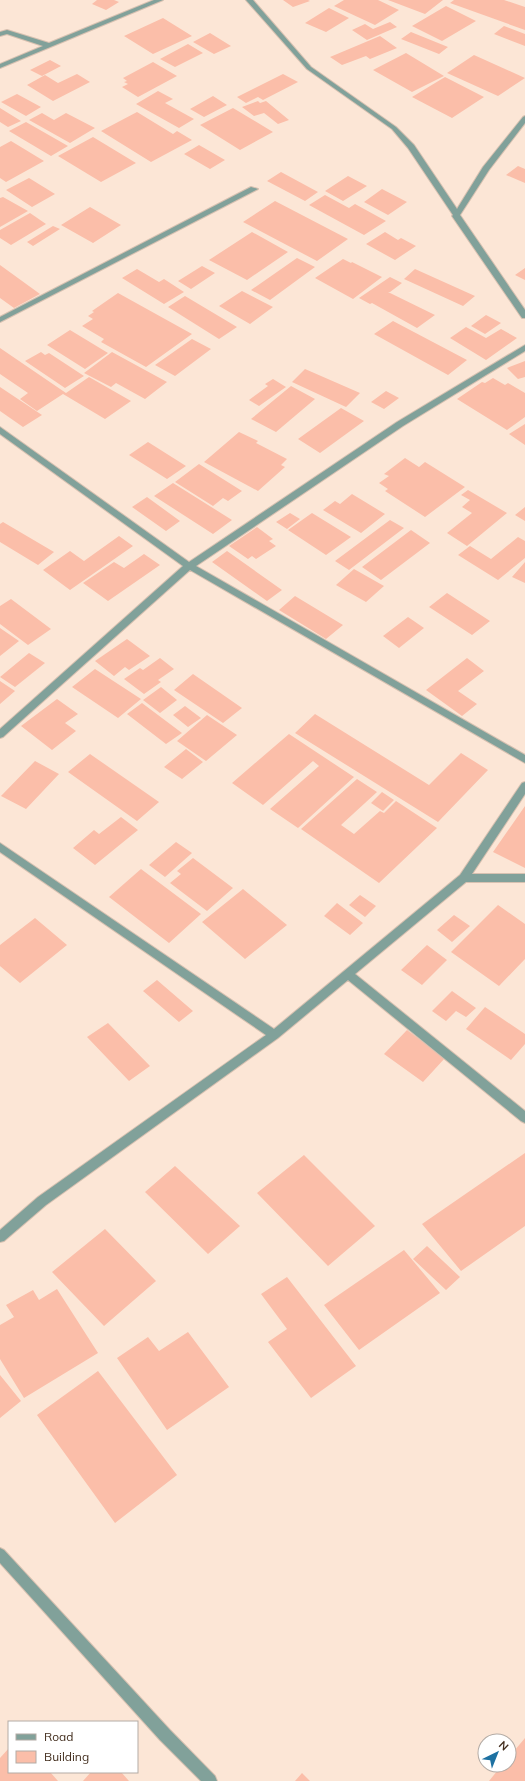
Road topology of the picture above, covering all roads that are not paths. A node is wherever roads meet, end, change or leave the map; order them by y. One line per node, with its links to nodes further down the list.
1 (160, 0): 4 (street)
2 (249, 0): 8 (street)
3 (0, 34): 4 (street)
4 (50, 46): 5 (street)
5 (0, 66)
6 (525, 118): 8 (street)
7 (254, 189): 10 (street)
8 (456, 216): 9 (street)
9 (525, 316)
10 (0, 320)
11 (525, 348): 13 (street)
12 (0, 430): 13 (street)
13 (189, 566): 14 (street); 15 (street)
14 (0, 734)
15 (525, 759)
16 (525, 786): 18 (street)
17 (0, 847): 21 (street)
18 (464, 878): 19 (street); 20 (street)
19 (525, 878)
20 (348, 974): 21 (street); 22 (street)
21 (274, 1035): 23 (street)
22 (525, 1118)
23 (0, 1237)
24 (0, 1554): 25 (street)
25 (210, 1781)

